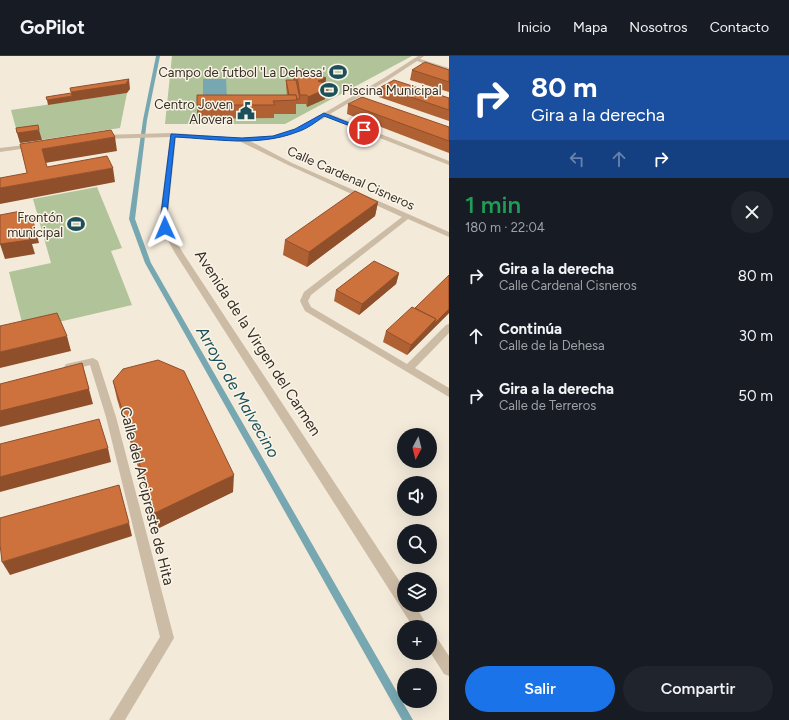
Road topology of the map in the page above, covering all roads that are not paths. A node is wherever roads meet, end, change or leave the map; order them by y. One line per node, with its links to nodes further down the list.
1 (419, 58): 2 (street); 3 (street)
2 (449, 70)
3 (386, 79): 4 (street); 5 (street)
4 (392, 81)
5 (324, 114): 8 (street); 11 (street)
6 (173, 135): 7 (street); 8 (street, Calle Cardenal Cisneros); 18 (street, Avenida de la Virgen del Carmen)
7 (91, 138)
8 (242, 140): 12 (street, Calle Cardenal Cisneros)
9 (38, 146): 10 (street)
10 (0, 150)
11 (449, 163)
12 (407, 216): 13 (street, Calle Cardenal Cisneros); 15 (street)
13 (449, 235)
14 (449, 327): 15 (street)
15 (408, 369): 17 (street)
16 (58, 370): 21 (street, Calle del Arcipreste de Hita)
17 (449, 393)
18 (397, 589)
19 (437, 650): 20 (street)
20 (448, 665)
21 (116, 720)

